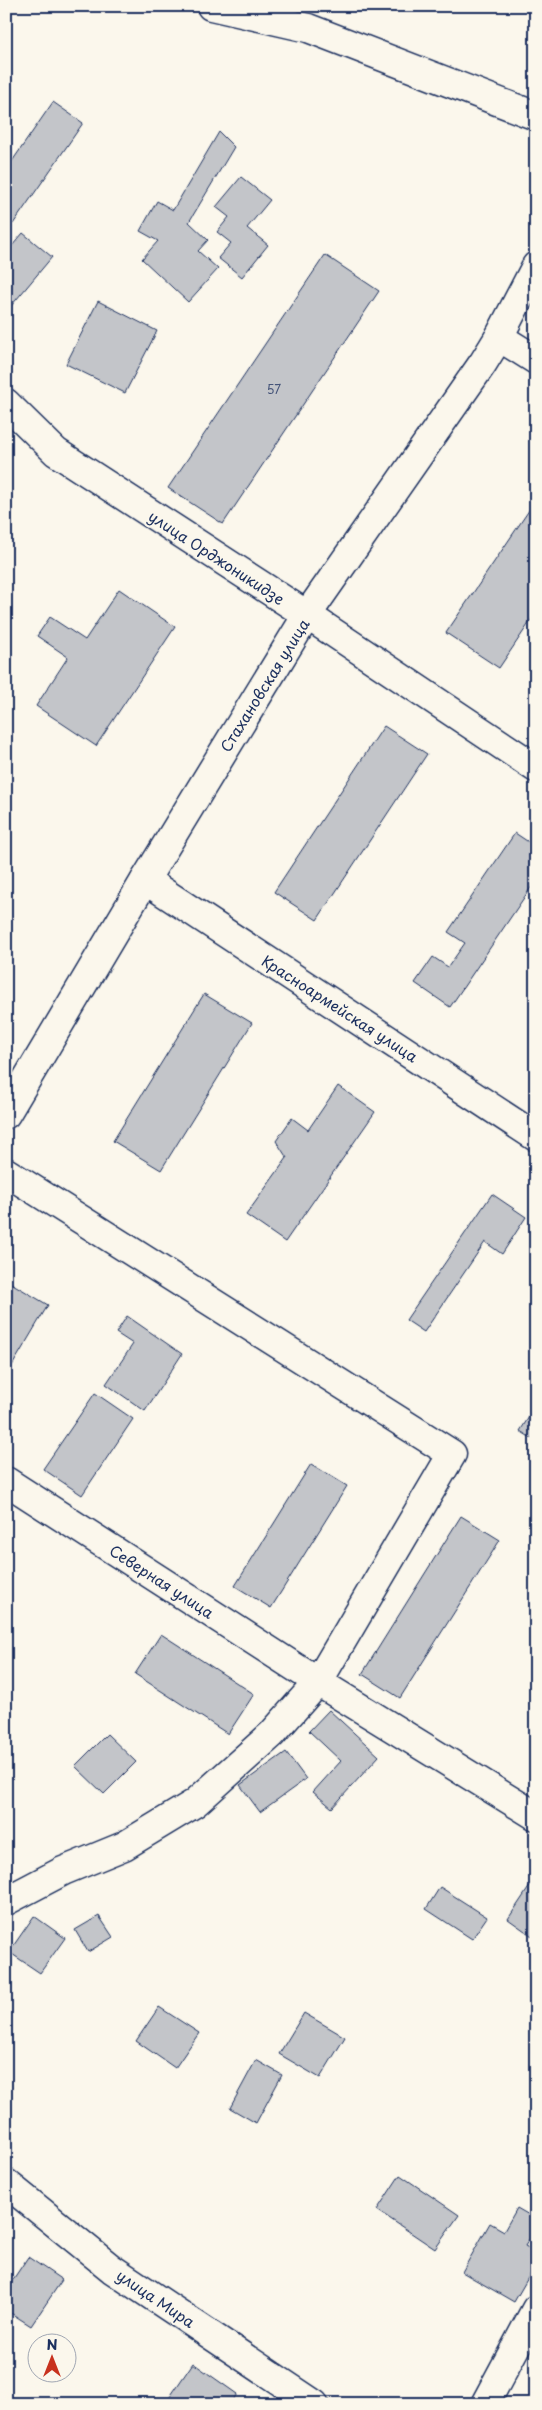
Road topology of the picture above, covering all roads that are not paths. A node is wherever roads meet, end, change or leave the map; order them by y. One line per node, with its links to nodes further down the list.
1 (211, 6): 2 (street)
2 (536, 116)
3 (536, 266): 4 (street, Стахановская улица)
4 (499, 337): 5 (street); 7 (street, Стахановская улица)
5 (536, 360)
6 (6, 403): 7 (street, улица Орджоникидзе)
7 (307, 615): 8 (street, улица Орджоникидзе); 9 (street, Стахановская улица)
8 (536, 768)
9 (145, 880): 10 (street, Стахановская улица); 11 (street, Красноармейская улица)
10 (6, 1114)
11 (536, 1136)
12 (6, 1172): 14 (street)
13 (6, 1481): 14 (street, Северная улица)
14 (323, 1674): 15 (street, Северная улица); 16 (street)
15 (536, 1816)
16 (6, 1901)
17 (6, 2183): 19 (street, улица Мира)
18 (536, 2309): 20 (street)
19 (314, 2404)
20 (485, 2404)

